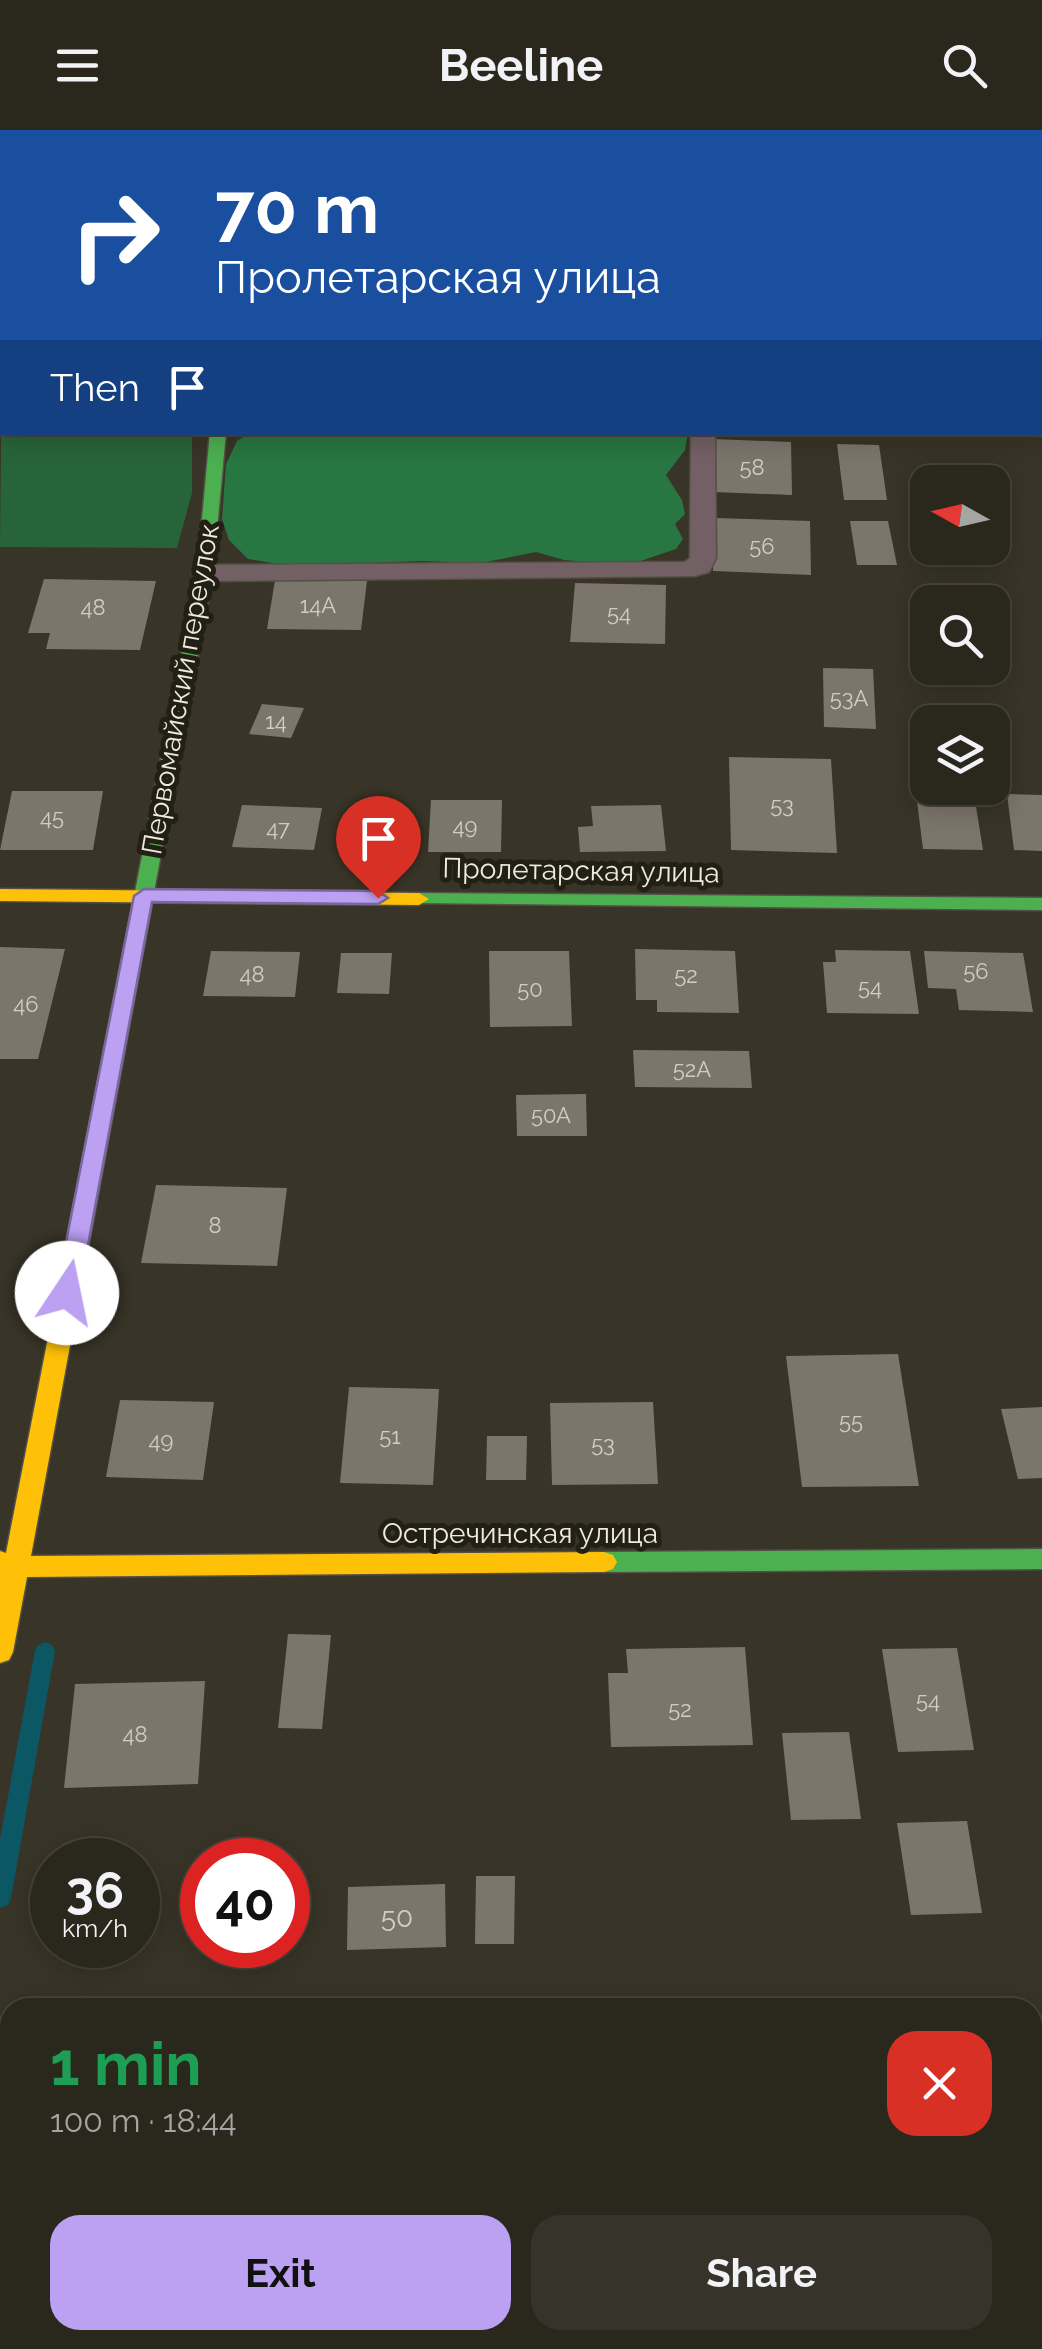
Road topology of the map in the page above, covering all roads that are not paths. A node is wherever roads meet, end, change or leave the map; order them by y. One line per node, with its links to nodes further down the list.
1 (218, 435): 3 (street, Первомайский переулок)
2 (702, 435): 3 (lane)
3 (205, 573): 5 (street, Первомайский переулок)
4 (0, 895): 5 (street, Пролетарская улица)
5 (144, 896): 6 (street, Пролетарская улица); 8 (street, Первомайский переулок)
6 (1042, 904)
7 (1042, 1559): 8 (street, Остречинская улица)
8 (7, 1564): 9 (street, Первомайский переулок)
9 (0, 1652)

